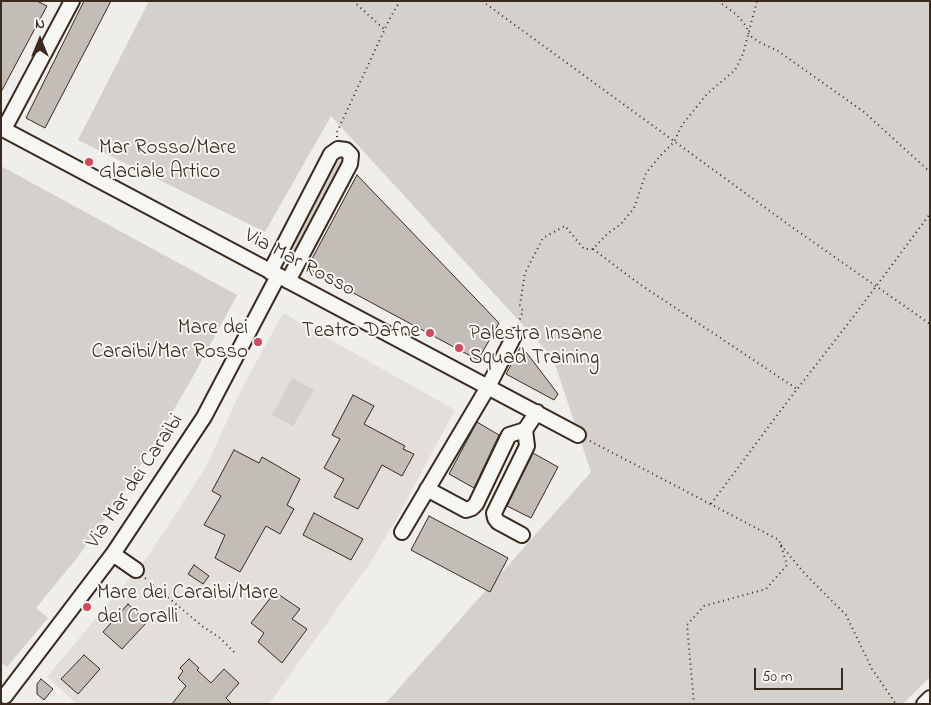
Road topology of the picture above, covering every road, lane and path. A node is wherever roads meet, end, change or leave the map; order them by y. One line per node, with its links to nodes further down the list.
1 (72, 1): 9 (street)
2 (353, 1): 7 (path)
3 (400, 1): 7 (path)
4 (482, 1): 10 (path)
5 (718, 1): 8 (path)
6 (758, 1): 8 (path)
7 (385, 30): 11 (path)
8 (749, 35): 10 (path); 12 (path)
9 (3, 128): 15 (street, Via Mar Rosso)
10 (674, 142): 14 (path); 16 (path)
11 (338, 149): 15 (street, Via Mar dei Caraibi); 15 (street, Via Mar dei Caraibi)
12 (930, 172)
13 (930, 214): 16 (path)
14 (593, 249): 18 (path); 20 (path)
15 (278, 276): 19 (street, Via Mar Rosso); 30 (street, Via Mar dei Caraibi)
16 (876, 286): 17 (path); 20 (path)
17 (930, 324)
18 (514, 336): 19 (street)
19 (488, 387): 21 (street, Via Mar Rosso); 24 (street)
20 (798, 389): 25 (path)
21 (537, 412): 22 (street); 23 (street, Via Mar Rosso)
22 (525, 430): 24 (street); 27 (street)
23 (578, 435): 25 (path)
24 (427, 489): 26 (street)
25 (711, 504): 29 (path)
26 (402, 532)
27 (522, 535)
28 (777, 540): 29 (path)
29 (780, 544): 35 (path); 36 (path)
30 (113, 554): 31 (street); 33 (street, Via Mar dei Caraibi)
31 (136, 570): 32 (path)
32 (235, 653)
33 (6, 697)
34 (930, 698): 37 (street)
35 (694, 704)
36 (896, 704)
37 (924, 704)

